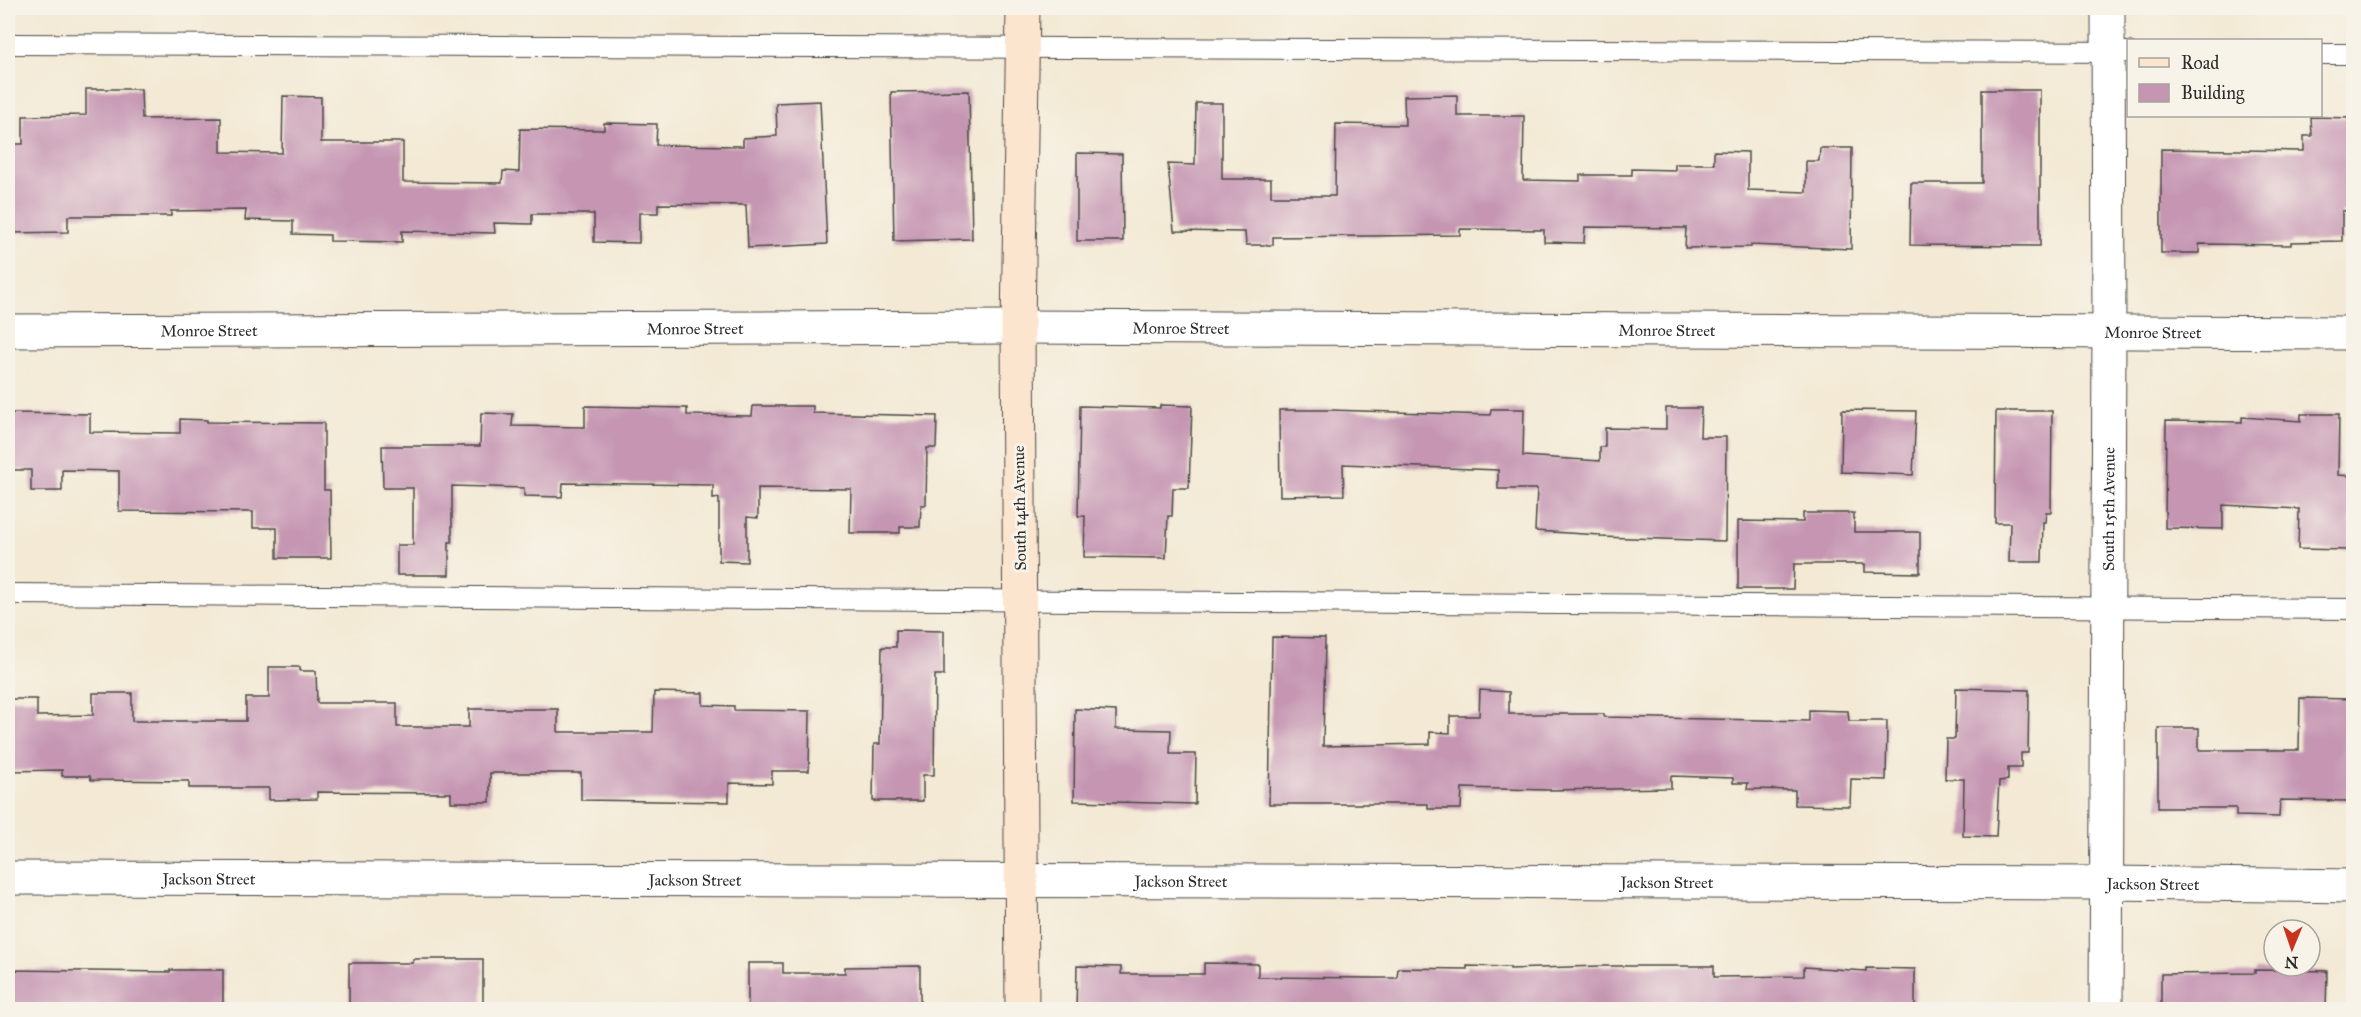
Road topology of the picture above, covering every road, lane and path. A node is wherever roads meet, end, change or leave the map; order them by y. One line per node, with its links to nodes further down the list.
1 (1023, 8): 4 (street, South 14th Avenue)
2 (2108, 8): 5 (street, South 15th Avenue)
3 (8, 44): 4 (lane)
4 (1022, 50): 5 (lane); 8 (street, South 14th Avenue)
5 (2118, 52): 10 (street, South 15th Avenue)
6 (2322, 54): 7 (lane)
7 (2354, 54)
8 (1017, 327): 9 (street, Monroe Street); 10 (street, Monroe Street); 13 (street, South 14th Avenue)
9 (8, 331)
10 (2109, 332): 11 (street, Monroe Street); 14 (street, South 15th Avenue)
11 (2354, 333)
12 (8, 594): 13 (lane)
13 (1020, 601): 14 (lane); 17 (street, South 14th Avenue)
14 (2108, 607): 15 (lane); 18 (street, South 15th Avenue)
15 (2354, 609)
16 (8, 879): 17 (street, Jackson Street)
17 (1022, 880): 18 (street, Jackson Street); 20 (street, South 14th Avenue)
18 (2106, 883): 19 (street, Jackson Street); 21 (street, South 15th Avenue)
19 (2354, 886)
20 (1022, 1010)
21 (2106, 1010)

